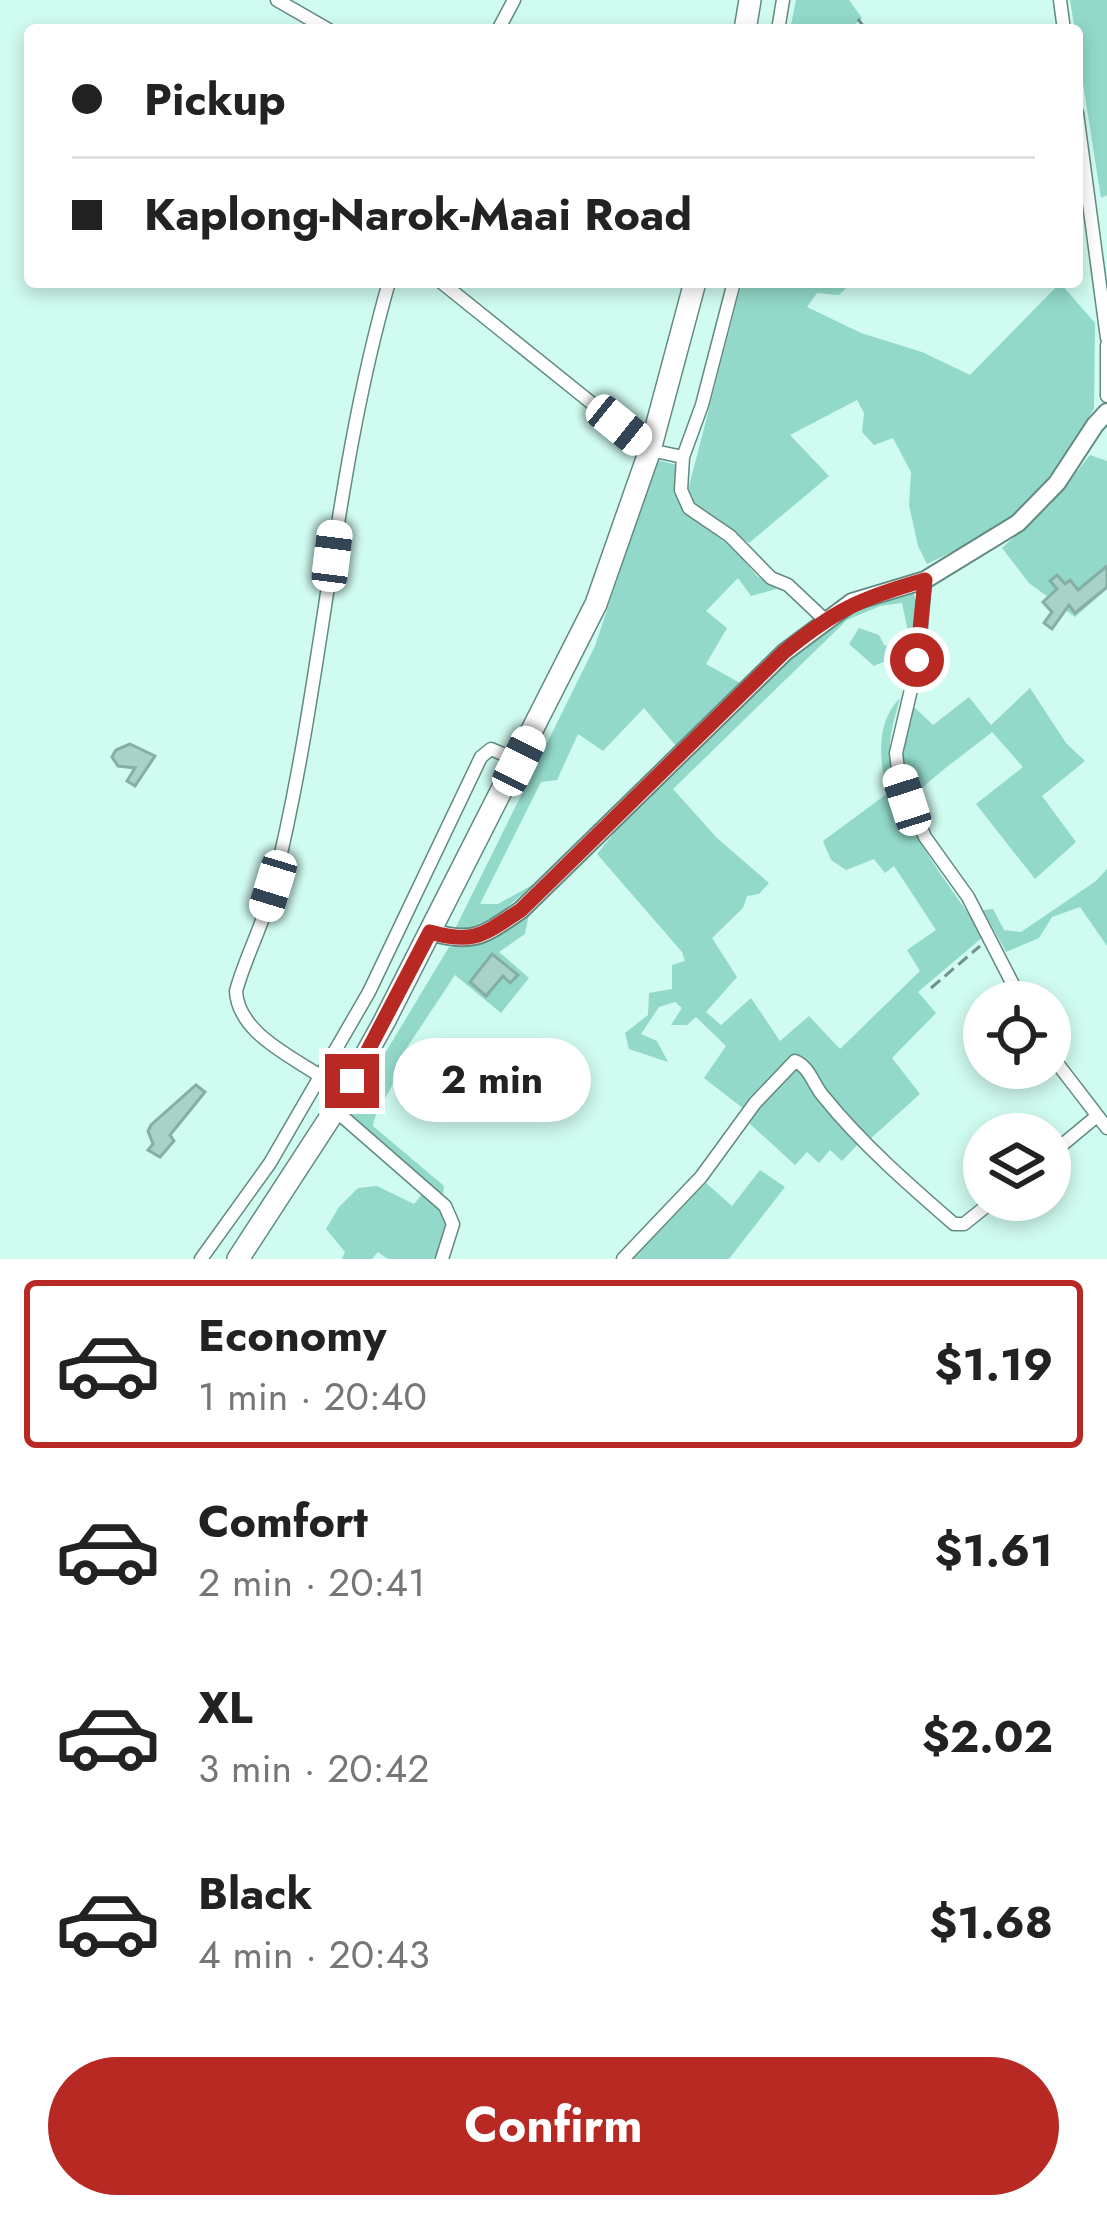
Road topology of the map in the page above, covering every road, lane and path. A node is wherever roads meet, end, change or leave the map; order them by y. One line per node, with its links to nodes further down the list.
1 (277, 0): 3 (street)
2 (858, 19): 4 (path)
3 (318, 24)
4 (862, 24)
5 (1083, 159): 10 (street)
6 (388, 288): 22 (street)
7 (448, 288): 13 (street)
8 (693, 288): 13 (highway)
9 (732, 288): 14 (street)
10 (1107, 341): 11 (street)
11 (1107, 396)
12 (1107, 412): 15 (street)
13 (650, 451): 14 (street); 17 (highway)
14 (683, 457): 16 (street)
15 (925, 580): 16 (street); 19 (street)
16 (824, 619): 18 (street)
17 (519, 761): 18 (highway); 22 (street)
18 (430, 932): 24 (highway)
19 (990, 937): 20 (street); 21 (path)
20 (1012, 981)
21 (931, 988)
22 (320, 1076): 28 (street)
23 (1071, 1081): 25 (street)
24 (335, 1110): 29 (highway); 30 (street)
25 (1102, 1122): 26 (street)
26 (1071, 1142)
27 (967, 1221): 31 (street)
28 (201, 1259)
29 (238, 1259)
30 (442, 1259)
31 (623, 1259)

